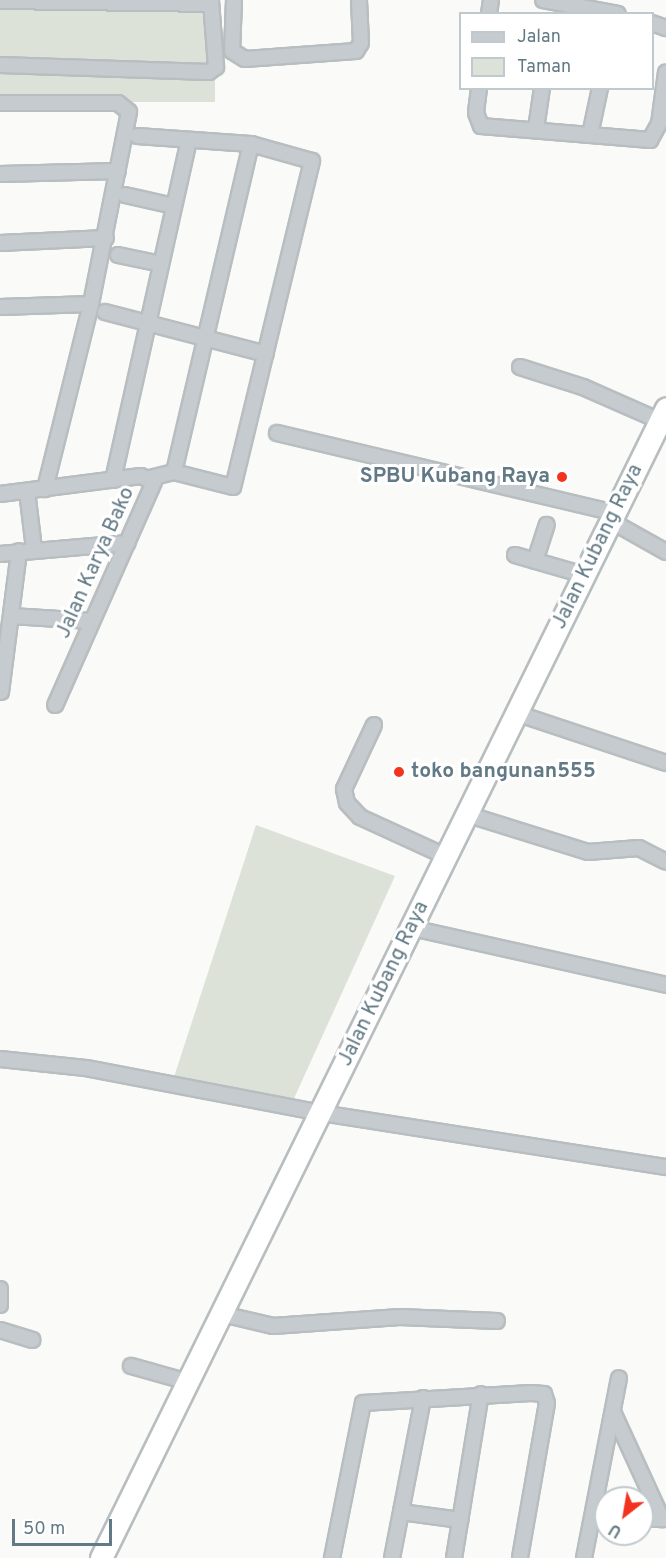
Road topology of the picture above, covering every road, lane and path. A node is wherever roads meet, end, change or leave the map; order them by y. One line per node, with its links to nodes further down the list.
1 (234, 0): 2 (street)
2 (359, 0)
3 (0, 1): 4 (street)
4 (211, 2): 7 (street)
5 (551, 4): 6 (street)
6 (609, 12)
7 (0, 65)
8 (666, 72): 14 (street)
9 (479, 90): 13 (street)
10 (542, 90): 13 (street)
11 (600, 90): 14 (street)
12 (0, 103): 18 (street)
13 (536, 129): 14 (street)
14 (590, 135)
15 (137, 136): 16 (street)
16 (189, 140): 17 (street); 21 (street)
17 (250, 144): 30 (street); 31 (street)
18 (118, 171): 19 (street); 22 (street)
19 (0, 174)
20 (125, 195): 21 (street)
21 (174, 206): 25 (street)
22 (106, 238): 23 (street); 26 (street)
23 (0, 243)
24 (118, 255): 25 (street)
25 (161, 264): 29 (street)
26 (92, 304): 27 (street); 38 (street)
27 (0, 307)
28 (105, 312): 29 (street)
29 (148, 323): 30 (street); 37 (street)
30 (207, 339): 31 (street); 35 (street)
31 (266, 354): 35 (street)
32 (520, 367): 33 (street)
33 (663, 414): 41 (highway, Jalan Kubang Raya)
34 (277, 433): 41 (street)
35 (174, 472): 36 (street)
36 (150, 478): 37 (street, Jalan Karya Bako); 43 (street, Jalan Karya Bako)
37 (113, 480): 38 (street, Jalan Karya Bako)
38 (45, 489): 39 (street, Jalan Karya Bako)
39 (27, 491): 40 (street, Jalan Karya Bako); 44 (street)
40 (0, 494)
41 (613, 517): 46 (street); 50 (highway, Jalan Kubang Raya)
42 (547, 525): 49 (street)
43 (128, 543): 44 (street); 54 (street, Jalan Karya Bako)
44 (34, 549): 45 (street)
45 (19, 551): 47 (street); 52 (street)
46 (666, 552)
47 (0, 554)
48 (515, 555): 49 (street)
49 (535, 561): 50 (street)
50 (584, 575): 57 (highway, Jalan Kubang Raya)
51 (0, 582): 52 (street)
52 (15, 584): 53 (street)
53 (11, 616): 54 (street); 55 (street)
54 (91, 621): 56 (street, Jalan Karya Bako)
55 (1, 692)
56 (55, 705)
57 (516, 713): 59 (street); 60 (highway, Jalan Kubang Raya)
58 (374, 725): 61 (street)
59 (666, 764)
60 (466, 814): 61 (highway, Jalan Kubang Raya); 62 (street)
61 (445, 856): 63 (highway, Jalan Kubang Raya)
62 (666, 862)
63 (412, 928): 64 (street); 66 (highway, Jalan Kubang Raya)
64 (666, 986)
65 (0, 1059): 66 (street)
66 (321, 1113): 67 (street); 70 (highway, Jalan Kubang Raya)
67 (666, 1167)
68 (0, 1289): 69 (street)
69 (0, 1305)
70 (222, 1314): 71 (street); 76 (highway, Jalan Kubang Raya)
71 (497, 1321)
72 (0, 1330): 73 (street)
73 (33, 1340)
74 (132, 1366): 76 (street)
75 (619, 1378): 79 (street)
76 (188, 1382): 85 (highway, Jalan Kubang Raya)
77 (481, 1394): 78 (street); 84 (street); 89 (street)
78 (423, 1398): 80 (street); 86 (street)
79 (613, 1412): 81 (street); 83 (street)
80 (401, 1512): 84 (street); 87 (street)
81 (590, 1518): 82 (street); 90 (street)
82 (594, 1518)
83 (664, 1519)
84 (460, 1520): 88 (street)
85 (101, 1558)
86 (332, 1558)
87 (392, 1558)
88 (454, 1558)
89 (520, 1558)
90 (584, 1558)

